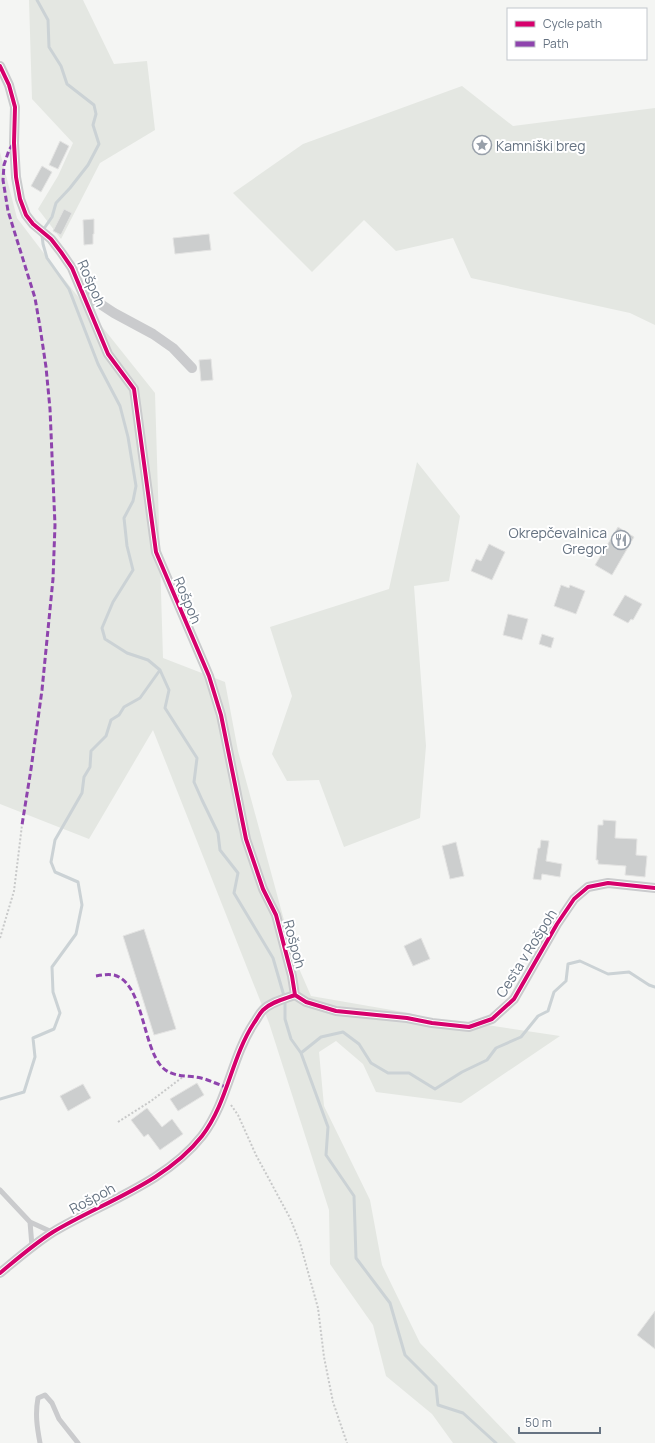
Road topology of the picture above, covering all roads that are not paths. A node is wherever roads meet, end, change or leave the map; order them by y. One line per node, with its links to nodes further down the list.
1 (0, 66): 2 (street, Rošpoh)
2 (82, 292): 3 (street); 5 (street, Rošpoh)
3 (192, 368)
4 (655, 888): 5 (street, Cesta v Rošpoh)
5 (292, 996): 8 (street, Rošpoh)
6 (0, 1190): 7 (lane)
7 (30, 1222): 8 (lane); 9 (lane)
8 (52, 1232): 9 (street, Rošpoh)
9 (32, 1246): 10 (street, Rošpoh)
10 (0, 1273)
11 (40, 1443): 12 (lane)
12 (78, 1443)

